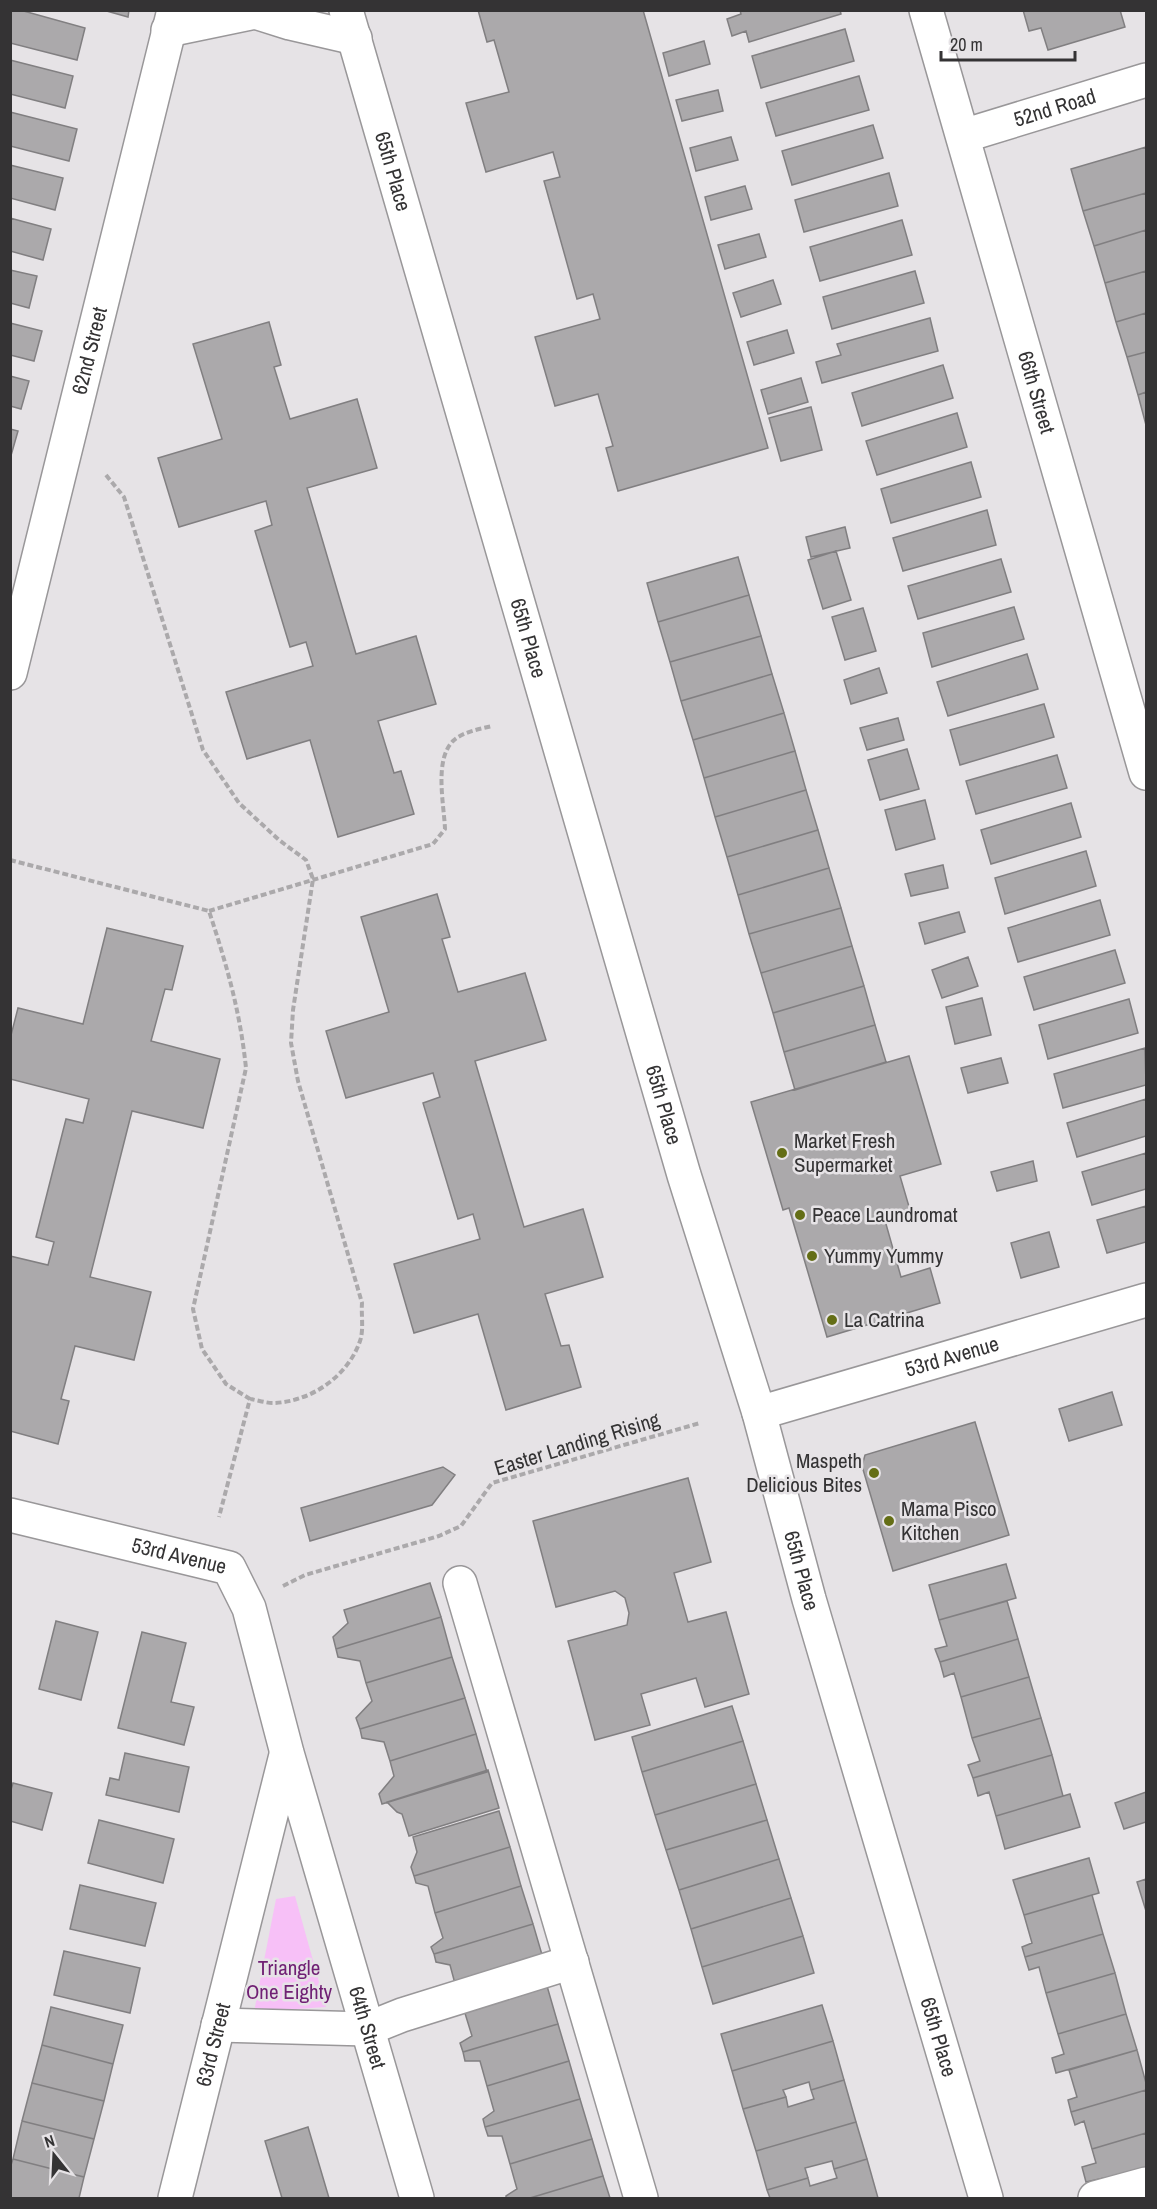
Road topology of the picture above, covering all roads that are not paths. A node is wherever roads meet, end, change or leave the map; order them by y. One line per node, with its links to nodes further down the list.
1 (926, 10): 5 (street, 66th Street)
2 (171, 20): 3 (street, 62nd Street); 6 (street, 62nd Street)
3 (350, 24): 9 (street, 65th Place)
4 (1146, 80): 5 (street, 52nd Road)
5 (963, 136): 7 (street, 66th Street)
6 (10, 673)
7 (1146, 773)
8 (1146, 1300): 9 (street, 53rd Avenue)
9 (759, 1413): 20 (street, 65th Place)
10 (10, 1515): 12 (street, 53rd Avenue)
11 (460, 1583): 13 (street)
12 (286, 1753): 14 (street, 63rd Street); 15 (street, 64th Street)
13 (572, 1962): 15 (street); 19 (street)
14 (218, 2025): 15 (street); 17 (street, 63rd Street)
15 (367, 2029): 18 (street, 64th Street)
16 (1146, 2184): 21 (street)
17 (175, 2199)
18 (417, 2199)
19 (641, 2199)
20 (986, 2199)
21 (1095, 2199)

